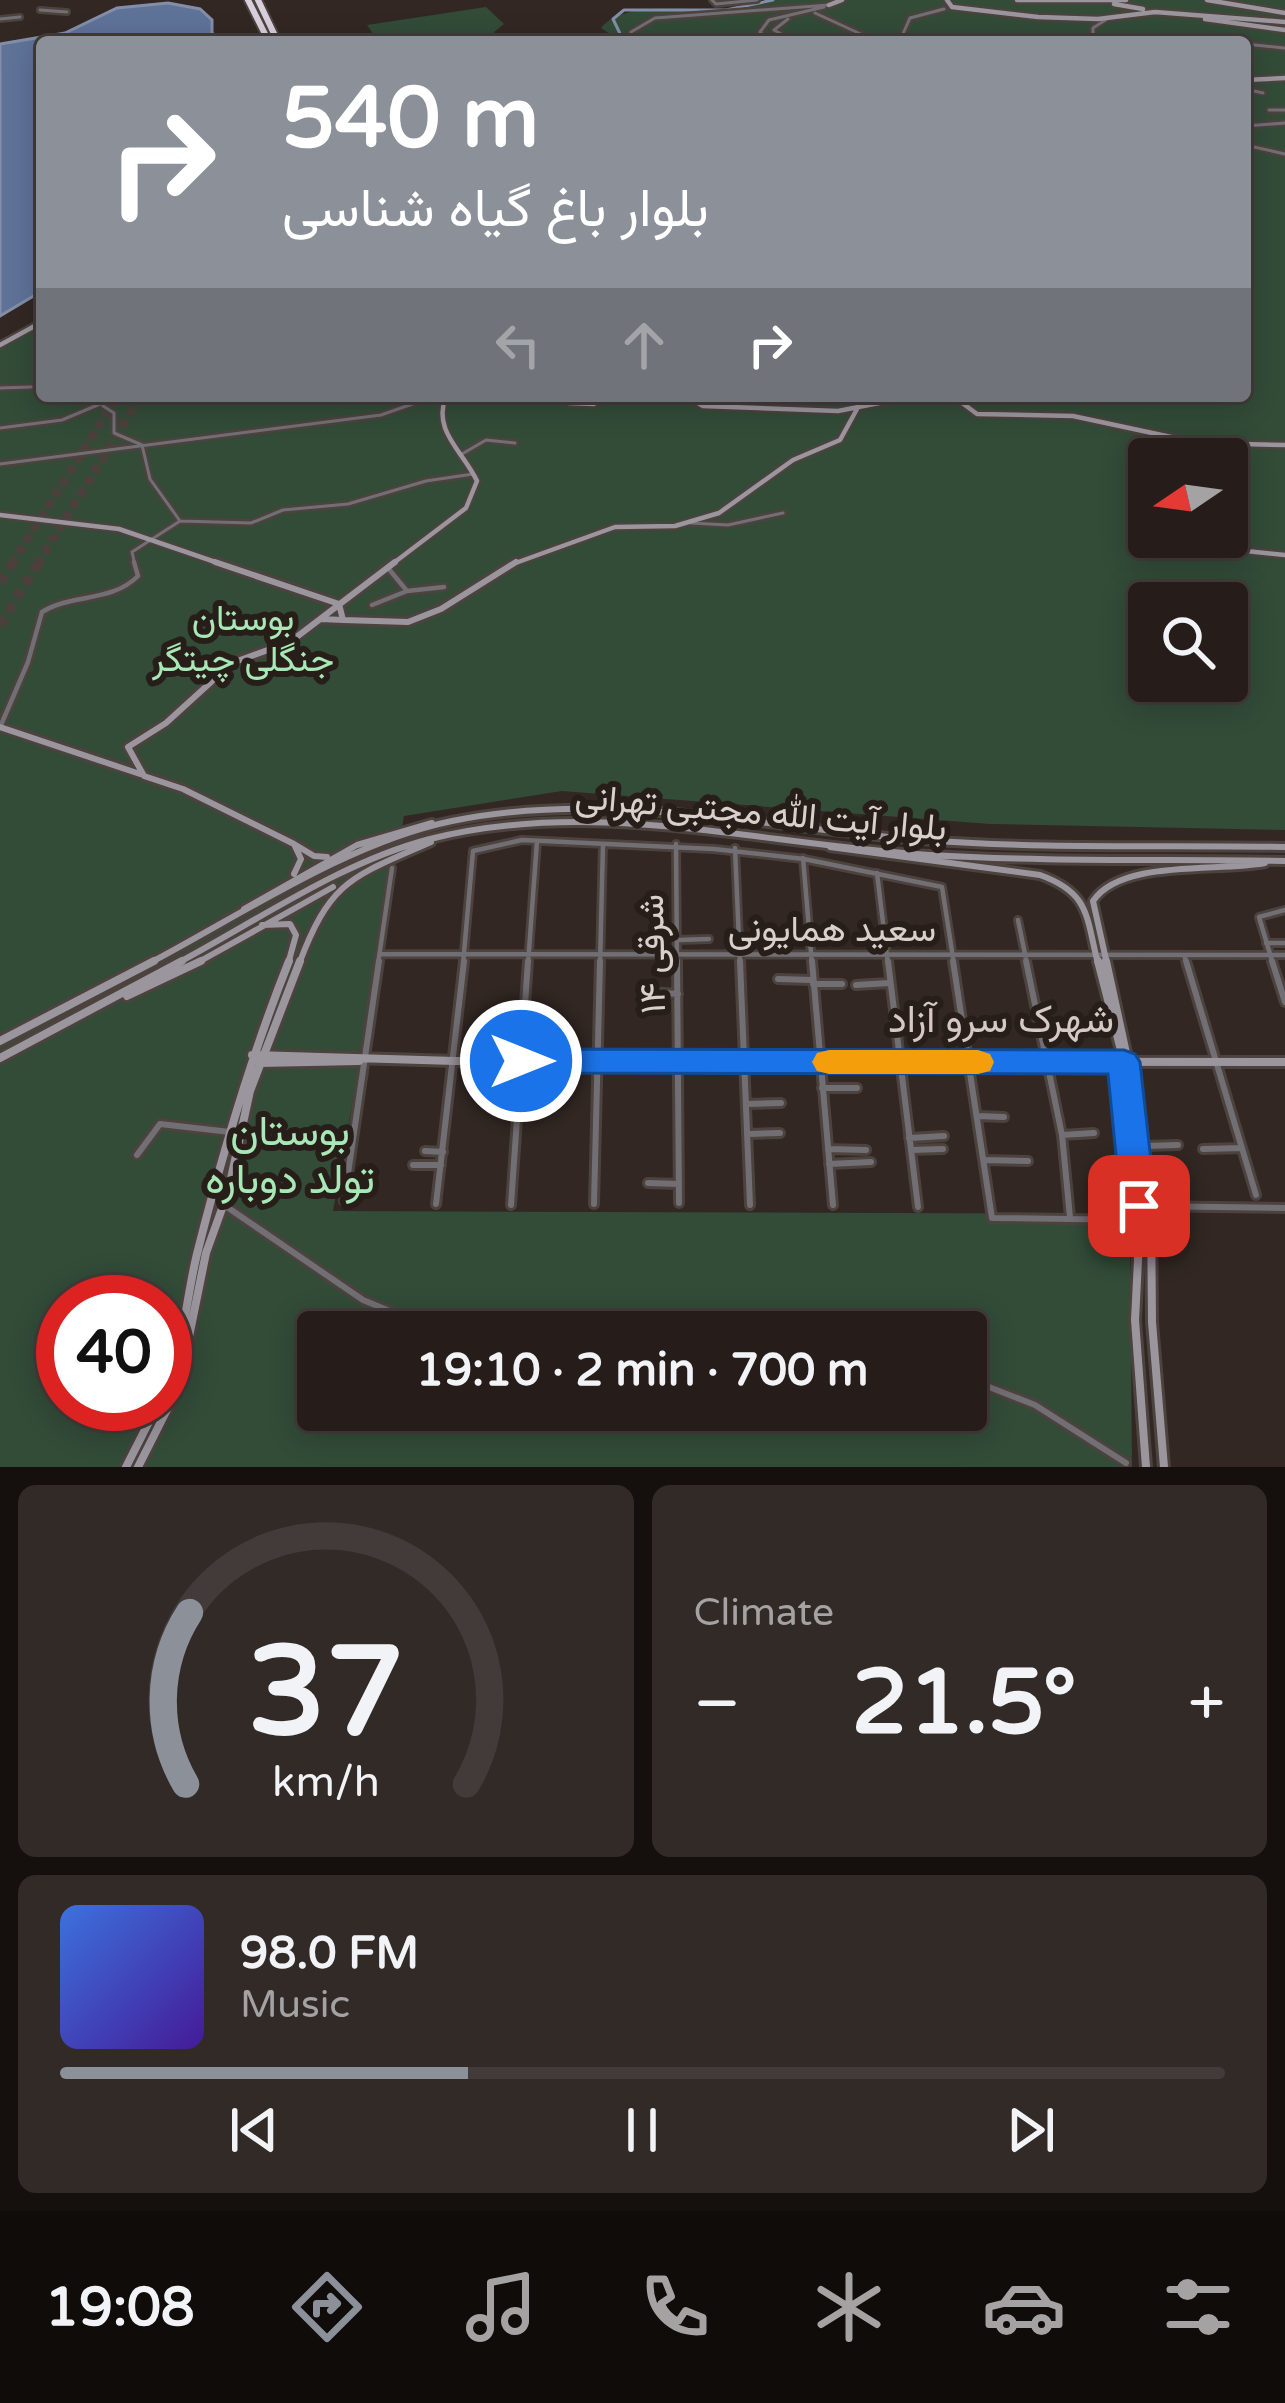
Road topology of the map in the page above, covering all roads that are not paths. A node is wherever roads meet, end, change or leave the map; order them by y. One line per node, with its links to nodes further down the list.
1 (248, 0): 28 (highway)
2 (257, 0): 29 (highway)
3 (712, 0): 4 (street)
4 (757, 0)
5 (842, 0): 14 (street)
6 (947, 0): 23 (street)
7 (1017, 0): 10 (street)
8 (1050, 0): 9 (street)
9 (1095, 0)
10 (1126, 0)
11 (1207, 0): 19 (street)
12 (1228, 0): 19 (street)
13 (1109, 3): 18 (street)
14 (829, 5): 17 (street); 30 (street)
15 (944, 9): 34 (street)
16 (40, 10): 20 (street)
17 (819, 10): 25 (street); 33 (street)
18 (1152, 11)
19 (1285, 11)
20 (67, 12)
21 (1171, 14): 27 (street)
22 (20, 17): 24 (street)
23 (1109, 18): 26 (street); 35 (street)
24 (0, 19)
25 (788, 19): 31 (street); 32 (street)
26 (1285, 22)
27 (1285, 30)
28 (270, 36)
29 (272, 36)
30 (631, 36)
31 (762, 36)
32 (784, 36)
33 (863, 36)
34 (902, 36)
35 (1093, 36)
36 (1251, 45): 37 (street)
37 (1284, 48)
38 (1285, 78): 39 (street)
39 (1251, 80)
40 (1251, 90): 41 (street)
41 (1262, 93)
42 (1269, 110): 43 (street)
43 (1285, 110)
44 (1285, 123): 45 (street)
45 (1251, 126)
46 (1251, 146): 47 (street)
47 (1285, 154)
48 (36, 325): 49 (street)
49 (0, 345)
50 (31, 387): 51 (street)
51 (0, 388)
52 (109, 402): 58 (street)
53 (418, 402): 62 (street)
54 (445, 402): 64 (street)
55 (697, 402): 59 (street)
56 (888, 402): 59 (street)
57 (961, 402): 63 (street)
58 (103, 406): 60 (street); 62 (street)
59 (857, 409): 70 (street)
60 (0, 428)
61 (515, 443): 64 (street)
62 (142, 445): 65 (street); 69 (street)
63 (1285, 445)
64 (462, 454): 66 (street)
65 (0, 464)
66 (475, 474): 69 (street); 74 (street)
67 (783, 514): 70 (street)
68 (0, 515): 71 (street)
69 (180, 521): 71 (street)
70 (692, 523): 80 (street)
71 (149, 539): 77 (street); 81 (street)
72 (1248, 551): 73 (street)
73 (1285, 555)
74 (388, 568): 76 (street); 77 (street)
75 (444, 587): 76 (street)
76 (407, 591): 78 (street)
77 (339, 604): 79 (street); 80 (street)
78 (372, 605)
79 (321, 619): 80 (street); 82 (street)
80 (343, 620)
81 (0, 728): 82 (street)
82 (144, 776): 90 (street)
83 (447, 822): 84 (street, بلوار آیت الله مجتبی تهرانی); 95 (street); 103 (street, بلوار آیت الله مجتبی تهرانی)
84 (759, 823): 85 (street); 92 (street, بلوار آیت الله مجتبی تهرانی)
85 (757, 835): 86 (street, بلوار آیت الله مجتبی تهرانی); 88 (street, بلوار آیت الله مجتبی تهرانی)
86 (446, 836): 101 (street); 132 (street, بلوار آیت الله مجتبی تهرانی)
87 (538, 841): 89 (street); 111 (street); 112 (street)
88 (807, 841): 96 (street, بلوار آیت الله مجتبی تهرانی); 120 (street)
89 (603, 842): 91 (street); 113 (street)
90 (294, 844): 95 (street); 100 (street)
91 (676, 844): 93 (street); 107 (street, ۱۴ شرقی)
92 (1285, 847)
93 (735, 848): 94 (street); 115 (street)
94 (803, 856): 99 (street); 116 (street)
95 (331, 858): 100 (street)
96 (1274, 861): 97 (street, بلوار آیت الله مجتبی تهرانی); 120 (street)
97 (1285, 861)
98 (392, 868): 110 (street)
99 (877, 871): 117 (street); 118 (street)
100 (292, 877): 103 (street)
101 (342, 882): 105 (street); 133 (street)
102 (1285, 910): 108 (street)
103 (230, 918): 134 (street, بلوار آیت الله مجتبی تهرانی)
104 (1018, 920): 119 (street)
105 (262, 925): 132 (street); 137 (street)
106 (709, 939): 107 (street)
107 (678, 940): 114 (street, ۱۴ شرقی)
108 (1266, 943): 109 (street); 122 (street)
109 (1285, 943)
110 (380, 954): 111 (street, سعید همایونی); 138 (street)
111 (464, 954): 112 (street, سعید همایونی); 139 (street)
112 (529, 954): 113 (street, سعید همایونی); 140 (street)
113 (601, 955): 114 (street, سعید همایونی); 141 (street)
114 (678, 955): 115 (street, سعید همایونی); 130 (street, ۱۴ شرقی)
115 (740, 955): 116 (street, سعید همایونی); 143 (street)
116 (810, 955): 117 (street, سعید همایونی); 125 (street)
117 (886, 955): 118 (street, سعید همایونی); 126 (street)
118 (953, 955): 119 (street, سعید همایونی); 146 (street)
119 (1024, 955): 120 (street, سعید همایونی); 151 (street)
120 (1101, 955): 121 (street, سعید همایونی); 147 (street)
121 (1184, 955): 122 (street, سعید همایونی); 148 (street)
122 (1270, 955): 123 (street, سعید همایونی); 131 (street)
123 (1285, 955)
124 (778, 979): 125 (street)
125 (813, 982): 127 (street); 144 (street)
126 (890, 983): 128 (street); 145 (street)
127 (842, 984)
128 (856, 986)
129 (649, 992): 130 (street)
130 (679, 994): 142 (street, ۱۴ شرقی)
131 (1285, 1002)
132 (96, 1009): 136 (street, بلوار آیت الله مجتبی تهرانی)
133 (267, 1040): 135 (street); 137 (street)
134 (0, 1042)
135 (289, 1054): 137 (street); 138 (street)
136 (0, 1058)
137 (256, 1059): 150 (street); 152 (street); 159 (street)
138 (364, 1059): 139 (street); 150 (street); 186 (street)
139 (455, 1061): 140 (street); 175 (street)
140 (521, 1061): 141 (street); 191 (street)
141 (598, 1062): 142 (street); 189 (street)
142 (680, 1062): 143 (street); 184 (street, ۱۴ شرقی)
143 (746, 1062): 144 (street); 156 (street)
144 (820, 1062): 145 (street); 153 (street)
145 (900, 1062): 146 (street); 165 (street)
146 (969, 1062): 151 (street); 157 (street)
147 (1127, 1062): 148 (street); 151 (street); 167 (street); 194 (street)
148 (1216, 1062): 149 (street); 169 (street)
149 (1285, 1062)
150 (271, 1063): 152 (street)
151 (1047, 1063): 163 (street)
152 (254, 1078): 190 (street)
153 (822, 1088): 154 (street); 170 (street)
154 (857, 1088)
155 (782, 1103): 156 (street)
156 (747, 1104): 162 (street)
157 (977, 1116): 158 (street); 177 (street)
158 (1004, 1117)
159 (230, 1132): 176 (street); 200 (street)
160 (781, 1132): 162 (street)
161 (1094, 1133): 163 (street)
162 (748, 1134): 192 (street)
163 (1062, 1135): 198 (street)
164 (944, 1136): 165 (street)
165 (909, 1138): 173 (street)
166 (1178, 1144): 167 (street)
167 (1144, 1146): 196 (street)
168 (943, 1148): 173 (street)
169 (1242, 1148): 171 (street); 185 (street)
170 (828, 1149): 172 (street); 180 (street)
171 (1203, 1149)
172 (866, 1150)
173 (911, 1150): 195 (street)
174 (425, 1151): 175 (street)
175 (443, 1152): 182 (street)
176 (137, 1155)
177 (984, 1160): 178 (street); 198 (street)
178 (1028, 1161)
179 (871, 1162): 180 (street)
180 (830, 1164): 193 (street)
181 (413, 1165): 182 (street)
182 (442, 1165): 188 (street)
183 (648, 1183): 184 (street)
184 (679, 1184): 187 (street, ۱۴ شرقی)
185 (1256, 1195)
186 (344, 1201)
187 (679, 1203)
188 (436, 1204)
189 (594, 1204)
190 (224, 1205): 201 (street); 206 (street)
191 (511, 1205)
192 (750, 1205)
193 (833, 1205)
194 (1139, 1206): 196 (street); 199 (street)
195 (918, 1207)
196 (1151, 1207): 197 (street); 208 (street)
197 (1285, 1208)
198 (1070, 1217): 199 (street)
199 (1140, 1220): 207 (street)
200 (192, 1282)
201 (389, 1311)
202 (987, 1386): 204 (street)
203 (144, 1431): 205 (street)
204 (1126, 1463)
205 (126, 1467)
206 (138, 1467)
207 (1146, 1467)
208 (1164, 1467)

